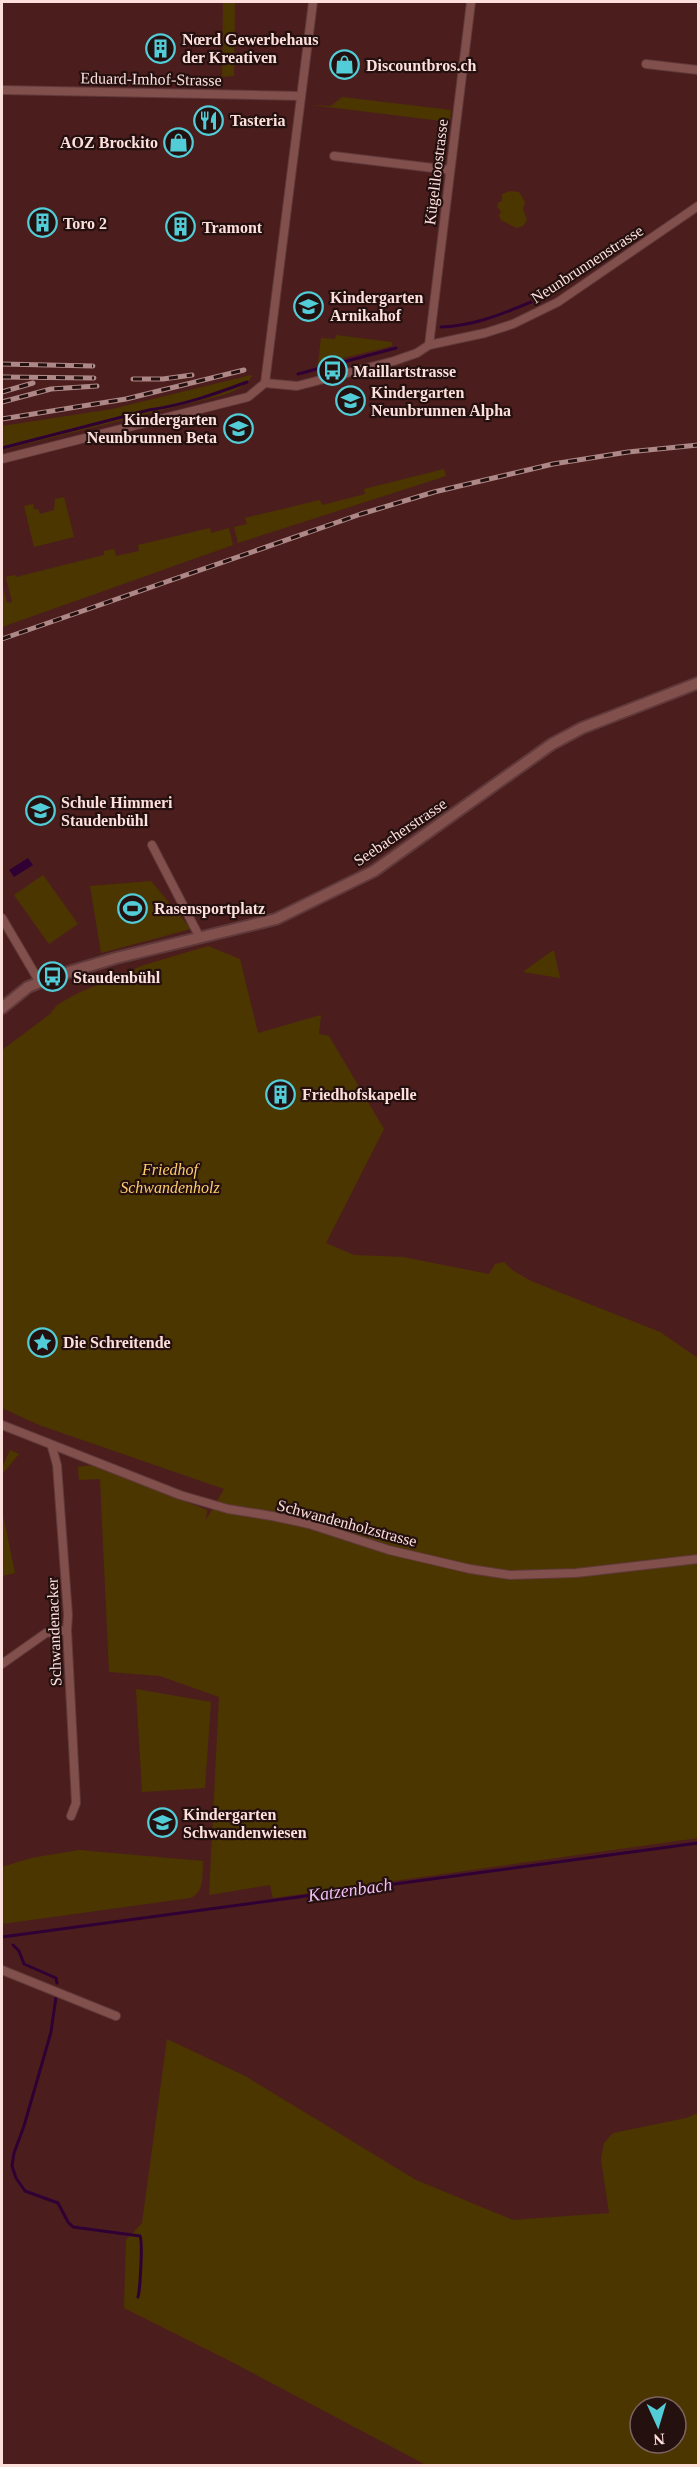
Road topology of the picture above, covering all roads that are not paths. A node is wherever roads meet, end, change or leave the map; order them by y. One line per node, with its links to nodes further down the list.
1 (313, 2): 6 (street)
2 (471, 2): 8 (street, Kügeliloostrasse)
3 (646, 64): 4 (street)
4 (699, 70)
5 (2, 90): 6 (street, Eduard-Imhof-Strasse)
6 (300, 96): 11 (street)
7 (334, 156): 8 (street)
8 (450, 170): 10 (street, Kügeliloostrasse)
9 (699, 206): 10 (street, Neunbrunnenstrasse)
10 (429, 345): 11 (street, Neunbrunnenstrasse)
11 (265, 383): 12 (street)
12 (2, 459)
13 (699, 683): 16 (street, Seebacherstrasse)
14 (152, 844): 16 (street)
15 (2, 918): 17 (street)
16 (201, 938): 17 (street, Seebacherstrasse)
17 (39, 981): 18 (street, Seebacherstrasse)
18 (2, 1008)
19 (2, 1425): 20 (street, Schwandenholzstrasse)
20 (52, 1447): 21 (street, Schwandenholzstrasse); 22 (street, Schwandenacker)
21 (699, 1559)
22 (67, 1630): 23 (street); 24 (street, Schwandenacker)
23 (2, 1664)
24 (71, 1816)
25 (2, 1970): 26 (street)
26 (116, 2016)

